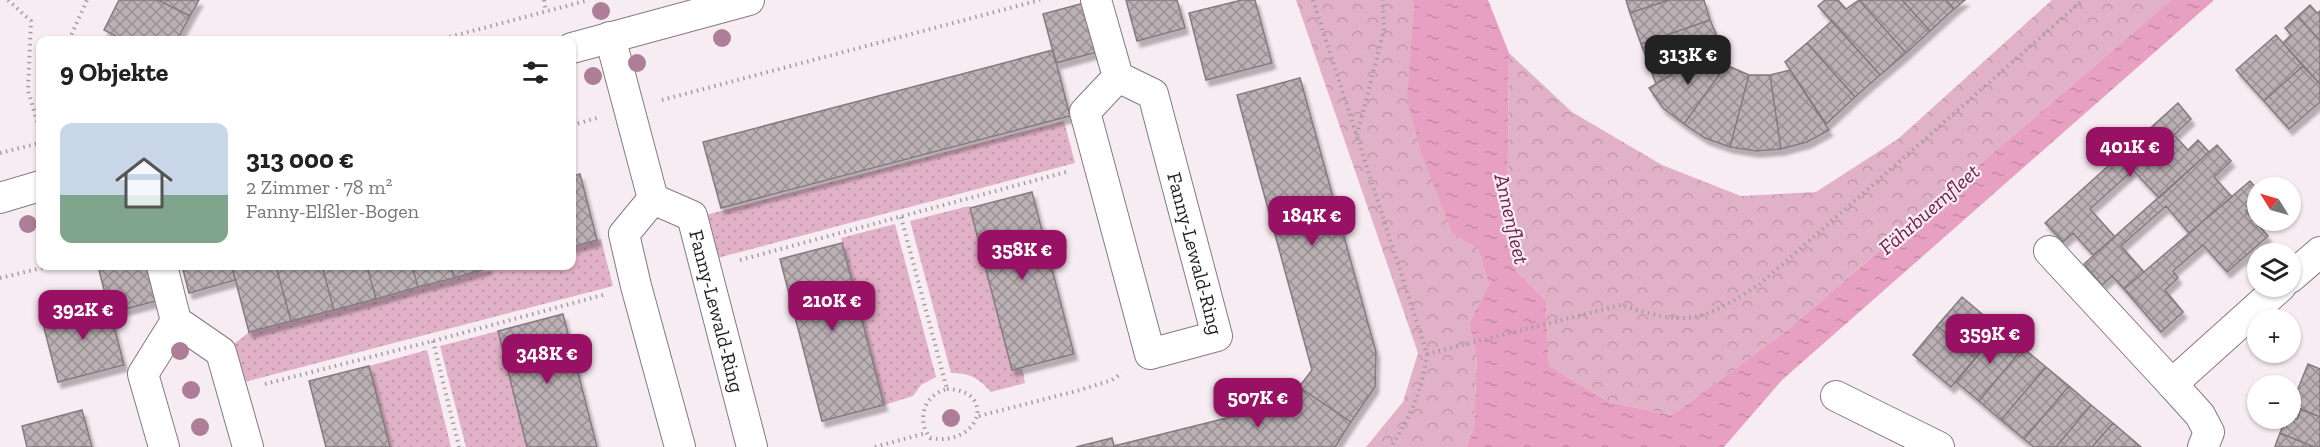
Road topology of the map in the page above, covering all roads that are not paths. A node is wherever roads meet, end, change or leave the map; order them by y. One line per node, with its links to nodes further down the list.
1 (749, 0): 3 (street)
2 (1096, 0): 5 (street)
3 (610, 37): 4 (street); 8 (street)
4 (576, 47)
5 (1118, 76): 5 (street, Fanny-Lewald-Ring)
6 (36, 187): 7 (street)
7 (0, 198)
8 (653, 199): 19 (street); 20 (street, Fanny-Lewald-Ring)
9 (2049, 251): 15 (street)
10 (2319, 256): 12 (street)
11 (163, 270): 14 (street)
12 (2301, 270)
13 (2270, 297): 15 (street)
14 (176, 321): 17 (street); 18 (street)
15 (2172, 384): 22 (street)
16 (1836, 396): 21 (street)
17 (164, 447)
18 (248, 447)
19 (680, 447)
20 (752, 447)
21 (1939, 447)
22 (2203, 447)

